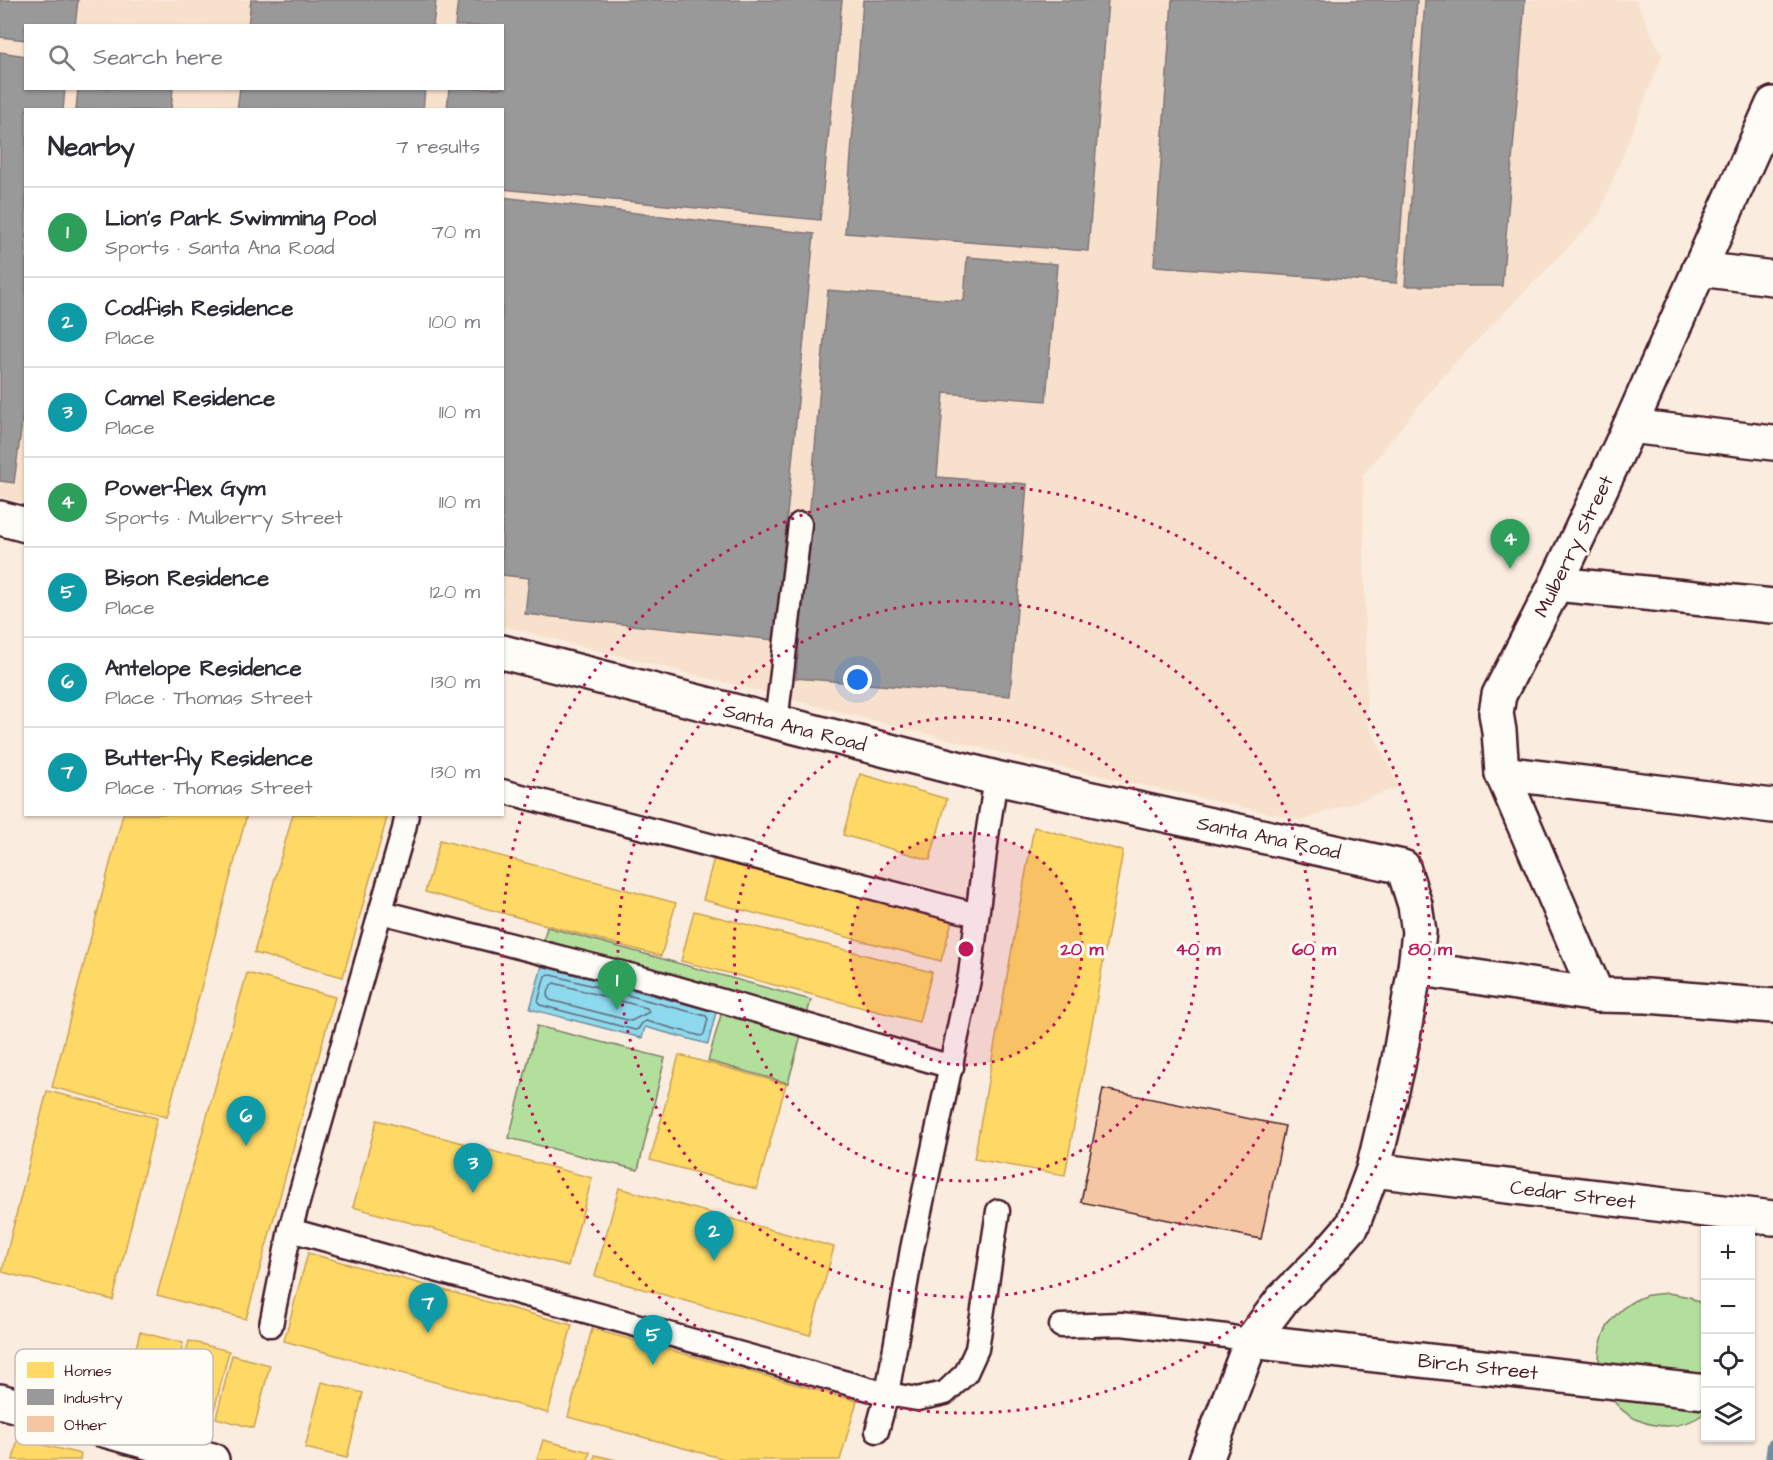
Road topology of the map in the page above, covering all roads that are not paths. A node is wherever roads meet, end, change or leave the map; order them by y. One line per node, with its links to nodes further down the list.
1 (1773, 104): 2 (street, Mulberry Street)
2 (1699, 270): 3 (street); 4 (street, Mulberry Street)
3 (1773, 278)
4 (1630, 426): 5 (street); 9 (street, Mulberry Street)
5 (1773, 443)
6 (0, 518): 7 (street)
7 (24, 524)
8 (800, 524): 12 (lane)
9 (1557, 584): 10 (street); 13 (street, Mulberry Street)
10 (1773, 606)
11 (504, 653): 12 (street, Santa Ana Road)
12 (776, 722): 14 (street, Santa Ana Road)
13 (1502, 773): 16 (street); 21 (street, Mulberry Street)
14 (996, 778): 19 (lane); 20 (street, Santa Ana Road)
15 (504, 792): 19 (lane)
16 (1773, 806)
17 (406, 816): 18 (lane)
18 (381, 912): 23 (lane); 27 (lane)
19 (978, 915): 23 (lane)
20 (1415, 968): 21 (street); 24 (street, Santa Ana Road)
21 (1597, 995): 22 (street)
22 (1773, 1006)
23 (952, 1067): 32 (lane)
24 (1373, 1170): 26 (street, Cedar Street); 30 (street, Santa Ana Road)
25 (998, 1211): 32 (lane)
26 (1773, 1218)
27 (290, 1230): 28 (lane); 32 (lane)
28 (271, 1325)
29 (1061, 1326): 30 (lane)
30 (1251, 1341): 31 (street, Birch Street); 38 (street, Santa Ana Road)
31 (1701, 1391)
32 (887, 1394): 35 (lane)
33 (0, 1401): 34 (street)
34 (15, 1405)
35 (877, 1431)
36 (151, 1445): 37 (street)
37 (196, 1458)
38 (1206, 1460)

